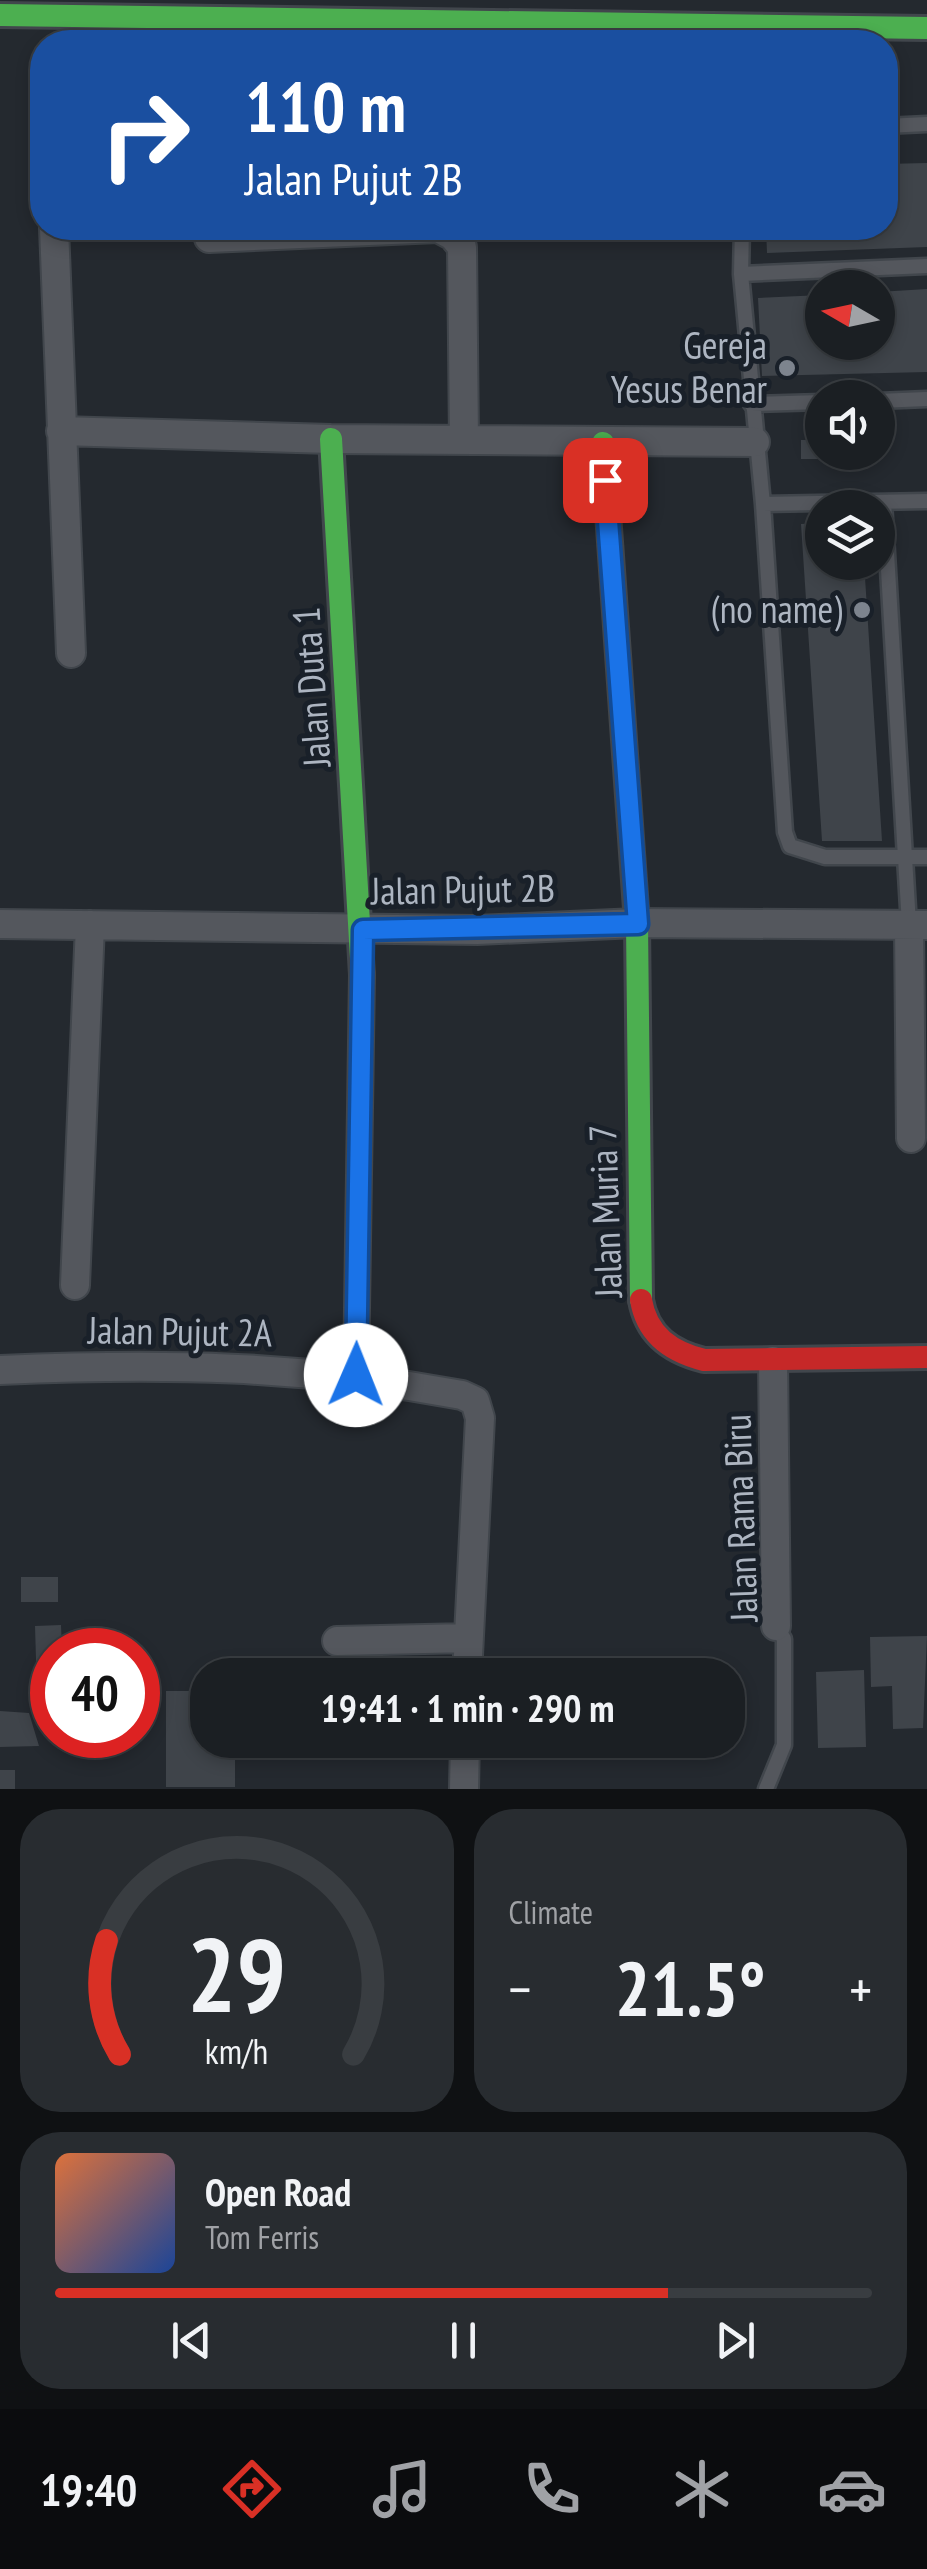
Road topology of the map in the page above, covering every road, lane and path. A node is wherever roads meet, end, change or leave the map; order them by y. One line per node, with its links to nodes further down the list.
1 (323, 8): 2 (street); 4 (street)
2 (608, 12): 6 (street)
3 (0, 15): 4 (street)
4 (46, 19)
5 (927, 28): 7 (street)
6 (802, 30)
7 (898, 32)
8 (927, 124): 9 (lane)
9 (898, 125)
10 (54, 240): 19 (street)
11 (456, 240): 21 (street)
12 (742, 240): 14 (lane)
13 (927, 266): 14 (lane)
14 (741, 274): 18 (lane)
15 (927, 399): 16 (lane)
16 (895, 400)
17 (805, 402): 18 (lane)
18 (750, 404): 22 (lane)
19 (61, 430): 20 (street); 29 (street)
20 (331, 439): 21 (street); 36 (street, Jalan Duta 1)
21 (464, 440): 23 (street)
22 (755, 442): 23 (street); 27 (lane)
23 (603, 443): 33 (street, Jalan Muria 7)
24 (927, 501): 25 (lane)
25 (895, 502)
26 (805, 503): 27 (lane)
27 (763, 504): 30 (lane)
28 (888, 580): 30 (lane)
29 (71, 652)
30 (904, 858): 31 (lane); 35 (lane)
31 (927, 858)
32 (0, 924): 34 (street, Jalan Pujut 2B)
33 (638, 924): 35 (street, Jalan Pujut 2B); 36 (street, Jalan Pujut 2B); 40 (street, Jalan Muria 7)
34 (90, 925): 36 (street, Jalan Pujut 2B); 38 (street)
35 (918, 925): 37 (street)
36 (363, 930): 42 (street, Jalan Duta 1)
37 (910, 1138)
38 (75, 1285)
39 (927, 1357): 40 (street, Jalan Muria 7)
40 (774, 1361): 43 (street, Jalan Rama Biru)
41 (0, 1370): 42 (street, Jalan Pujut 2A)
42 (356, 1375): 44 (street, Jalan Pujut 2A)
43 (776, 1626): 49 (lane, Jalan Rama Biru)
44 (468, 1638): 45 (street); 46 (street)
45 (337, 1640)
46 (467, 1658)
47 (465, 1758): 48 (street)
48 (464, 1789)
49 (766, 1789)

